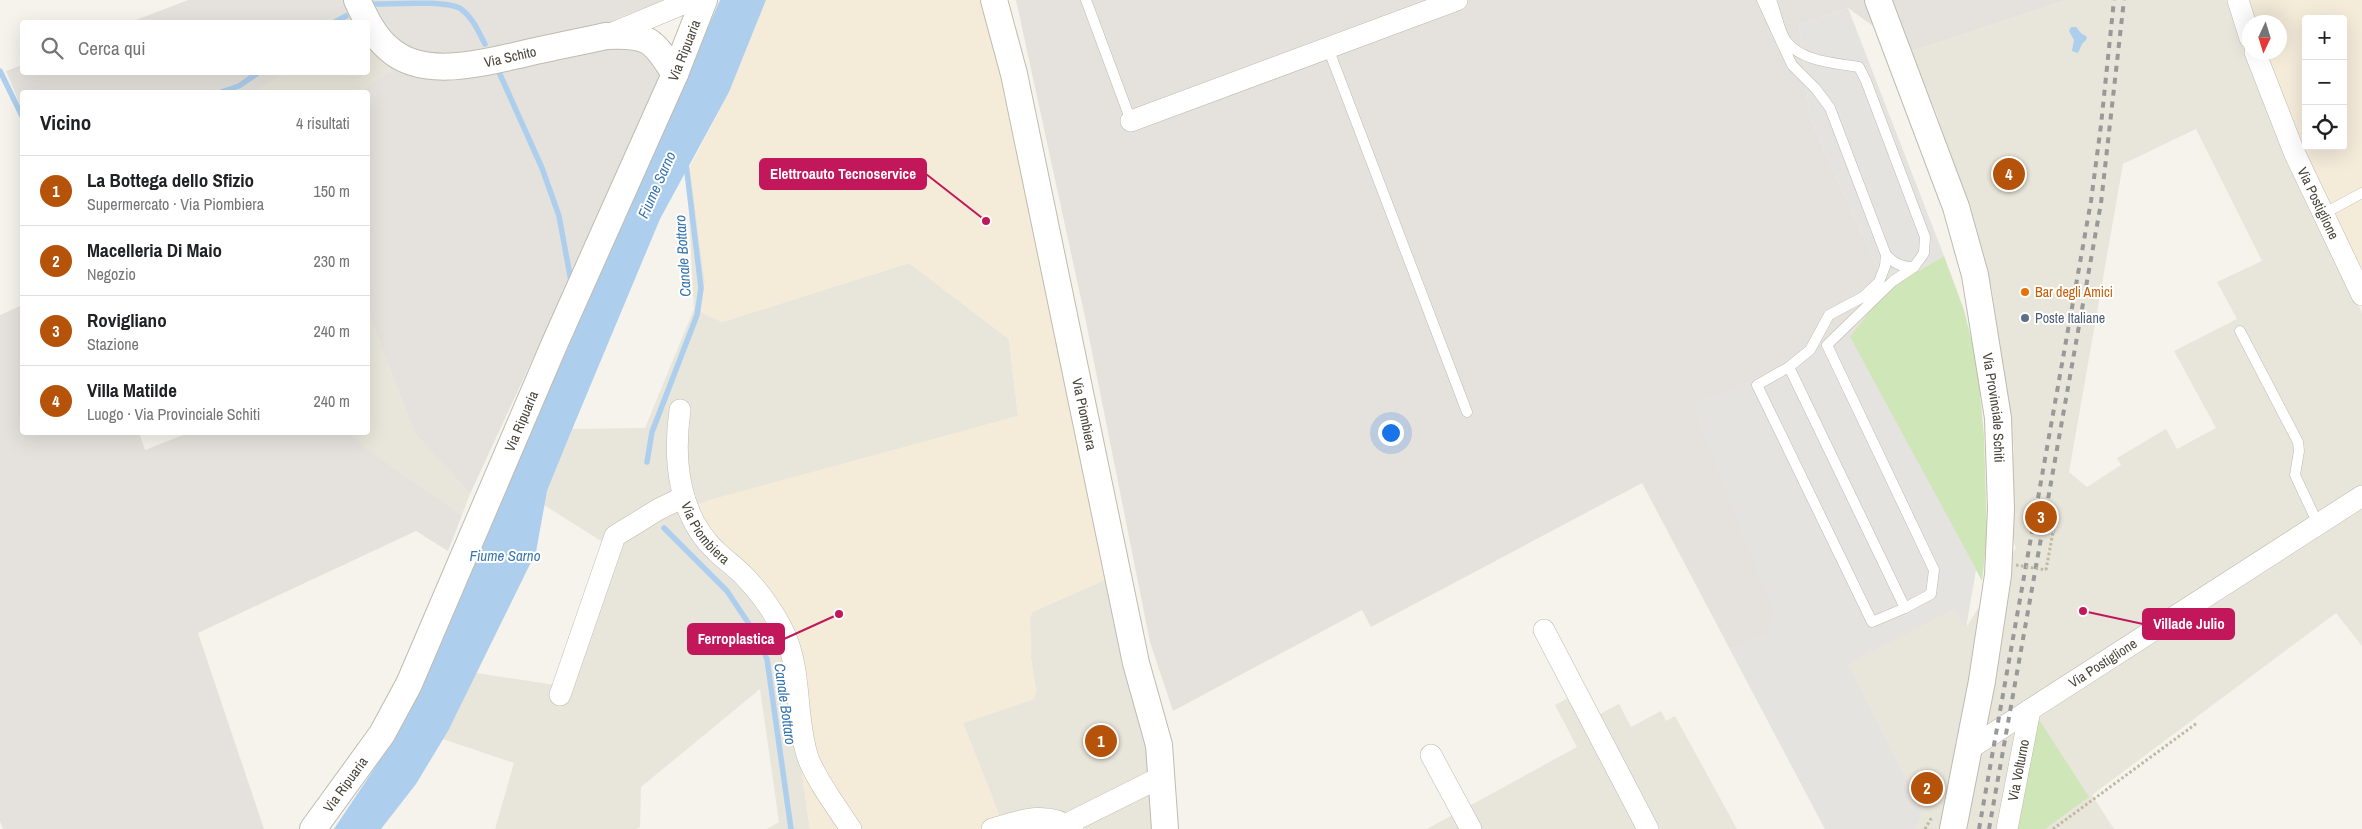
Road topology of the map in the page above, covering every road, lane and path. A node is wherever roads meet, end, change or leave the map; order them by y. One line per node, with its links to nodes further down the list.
1 (357, 0): 13 (street, Via Schito)
2 (692, 0): 15 (street)
3 (704, 0): 18 (street, Via Ripuaria)
4 (994, 0): 41 (street, Via Piombiera)
5 (1086, 0): 19 (lane)
6 (1457, 0): 11 (street)
7 (1762, 0): 22 (lane)
8 (1771, 0): 23 (lane)
9 (1878, 0): 39 (street, Via Provinciale Schiti)
10 (2238, 0): 12 (street)
11 (1423, 6): 16 (street)
12 (2243, 15)
13 (367, 20)
14 (370, 26): 15 (street, Via Schito)
15 (606, 36): 18 (street, Via Schito)
16 (1328, 48): 19 (street); 28 (lane)
17 (2258, 60): 21 (street, Via Postiglione)
18 (675, 74): 43 (street, Via Ripuaria)
19 (1131, 121)
20 (2362, 193): 21 (lane)
21 (2323, 214): 24 (street, Via Postiglione)
22 (1886, 254): 23 (lane); 26 (lane)
23 (1914, 267): 34 (lane)
24 (2362, 295)
25 (2240, 331): 31 (lane)
26 (1789, 367): 34 (lane); 34 (lane)
27 (680, 410): 30 (street, Via Piombiera)
28 (1467, 412)
29 (2362, 496): 31 (street, Via Postiglione)
30 (684, 497): 36 (street); 44 (street, Via Piombiera)
31 (2318, 524): 37 (street, Via Postiglione)
32 (2055, 532): 33 (path, bridge)
33 (2016, 565)
34 (1905, 608)
35 (1544, 630): 48 (street)
36 (560, 695)
37 (2030, 710): 39 (street, Via Postiglione); 50 (street, Via Volturno)
38 (2197, 723): 51 (path)
39 (1969, 749): 49 (street, Via Provinciale Schiti)
40 (1431, 755): 47 (street)
41 (1163, 776): 42 (street); 46 (street, Via Piombiera)
42 (1070, 827): 45 (street)
43 (313, 829)
44 (851, 829)
45 (992, 829)
46 (1165, 829)
47 (1470, 829)
48 (1648, 829)
49 (1953, 829)
50 (2008, 829)
51 (2053, 829)

